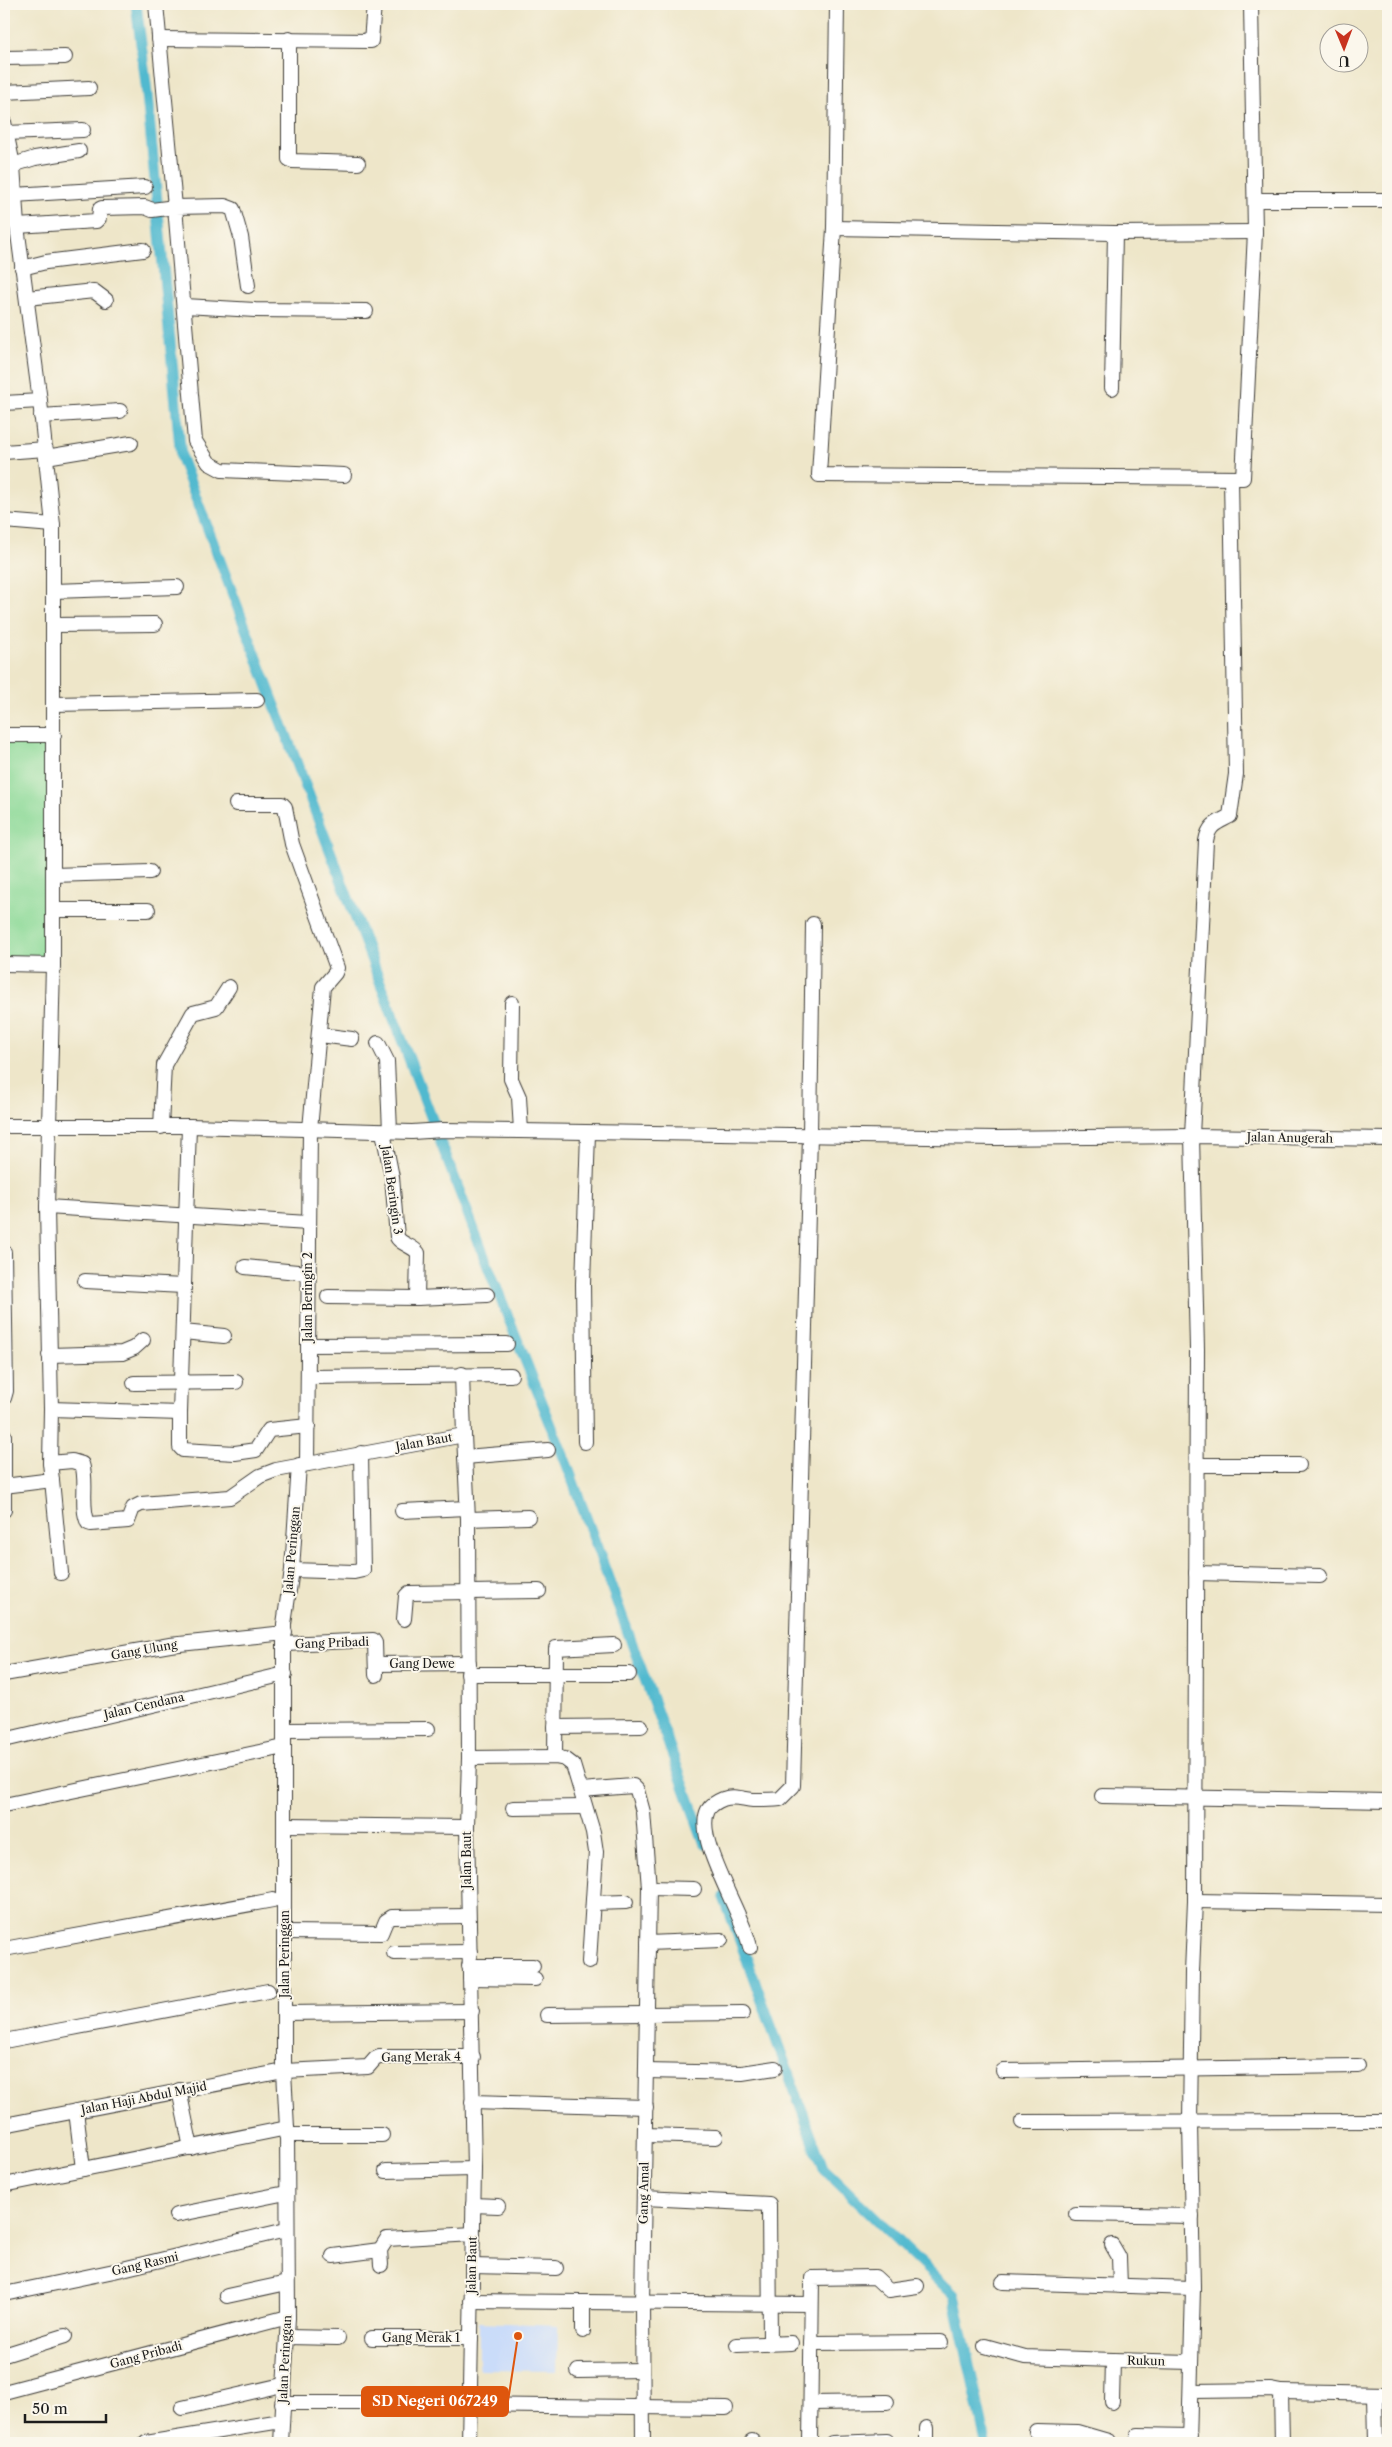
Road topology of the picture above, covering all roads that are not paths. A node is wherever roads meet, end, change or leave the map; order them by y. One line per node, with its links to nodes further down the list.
1 (156, 4): 5 (street)
2 (374, 4): 6 (street)
3 (836, 4): 22 (street)
4 (1251, 4): 18 (street)
5 (159, 39): 6 (street); 20 (street)
6 (289, 39): 14 (street)
7 (65, 57): 8 (street)
8 (4, 58)
9 (89, 88): 10 (street)
10 (4, 92)
11 (5, 127): 12 (street); 15 (street)
12 (83, 130)
13 (79, 152): 15 (street)
14 (358, 163)
15 (10, 174): 17 (street)
16 (145, 187): 17 (street)
17 (14, 195): 21 (street)
18 (1255, 200): 19 (street); 23 (street)
19 (1388, 200)
20 (173, 208): 21 (street); 27 (street); 30 (street)
21 (17, 226): 26 (street)
22 (834, 228): 24 (street); 41 (street)
23 (1255, 232): 24 (street); 41 (street)
24 (1115, 233): 32 (street)
25 (143, 250): 26 (street)
26 (22, 268): 28 (street)
27 (248, 286)
28 (27, 298): 29 (street); 33 (street)
29 (106, 300)
30 (185, 306): 31 (street); 40 (street)
31 (366, 311)
32 (1112, 388)
33 (40, 401): 34 (street); 36 (street)
34 (4, 403)
35 (120, 411): 36 (street)
36 (41, 416): 39 (street)
37 (131, 443): 39 (street)
38 (4, 452): 39 (street)
39 (46, 453): 43 (street)
40 (344, 475)
41 (1231, 478): 74 (street)
42 (4, 521): 43 (street)
43 (53, 525): 45 (street)
44 (177, 587): 45 (street)
45 (54, 591): 47 (street)
46 (155, 624): 47 (street)
47 (54, 625): 49 (street)
48 (258, 700): 49 (street)
49 (54, 704): 51 (street)
50 (4, 735): 51 (street)
51 (54, 736): 54 (street)
52 (236, 804): 62 (street, Jalan Beringin 2)
53 (150, 872): 54 (street)
54 (53, 875): 55 (street)
55 (53, 910): 56 (street); 59 (street)
56 (148, 910)
57 (813, 924): 73 (street)
58 (4, 964): 59 (street)
59 (53, 965): 67 (street)
60 (229, 987): 68 (street)
61 (512, 1003): 70 (street)
62 (320, 1035): 63 (street); 69 (street, Jalan Beringin 2)
63 (352, 1040)
64 (378, 1043): 71 (street)
65 (4, 1126): 67 (street, Jalan Anugerah)
66 (189, 1126): 68 (street, Jalan Anugerah); 69 (street, Jalan Anugerah); 77 (street)
67 (49, 1127): 68 (street, Jalan Anugerah); 76 (street)
68 (161, 1127)
69 (310, 1130): 71 (street, Jalan Anugerah); 78 (street, Jalan Beringin 2)
70 (520, 1131): 71 (street, Jalan Anugerah); 72 (street, Jalan Anugerah)
71 (387, 1132): 86 (street, Jalan Beringin 3)
72 (588, 1133): 73 (street, Jalan Anugerah); 105 (street)
73 (810, 1135): 74 (street, Jalan Anugerah); 162 (street)
74 (1192, 1136): 75 (street, Jalan Anugerah); 111 (street)
75 (1388, 1139)
76 (47, 1207): 77 (street); 92 (street)
77 (185, 1215): 78 (street); 83 (street)
78 (308, 1223): 81 (street, Jalan Beringin 2)
79 (4, 1252): 99 (street)
80 (245, 1267): 81 (street)
81 (308, 1273): 91 (street, Jalan Beringin 2)
82 (85, 1281): 83 (street)
83 (184, 1286): 87 (street)
84 (487, 1295): 86 (street)
85 (328, 1297): 86 (street)
86 (416, 1298)
87 (183, 1332): 88 (street); 98 (street)
88 (224, 1336)
89 (142, 1340): 92 (street)
90 (507, 1344): 91 (street)
91 (308, 1345): 95 (street, Jalan Beringin 2)
92 (49, 1355): 100 (street)
93 (462, 1374): 94 (street); 95 (street); 104 (street)
94 (512, 1374)
95 (308, 1377): 102 (street, Jalan Beringin 2)
96 (236, 1382): 98 (street)
97 (134, 1383): 98 (street)
98 (182, 1383): 101 (street)
99 (4, 1398)
100 (51, 1409): 101 (street); 109 (street)
101 (180, 1413): 102 (street)
102 (308, 1426): 110 (street, Jalan Beringin 2)
103 (4, 1435): 114 (street)
104 (464, 1435): 107 (street, Jalan Baut); 108 (street, Jalan Baut)
105 (585, 1442)
106 (548, 1450): 108 (street)
107 (361, 1453): 110 (street, Jalan Baut); 119 (street)
108 (465, 1457): 117 (street, Jalan Baut)
109 (50, 1464): 110 (street, Jalan Baut); 113 (street)
110 (303, 1464): 119 (street, Jalan Peringgan)
111 (1196, 1464): 112 (street); 121 (street)
112 (1299, 1465)
113 (52, 1480): 114 (street); 120 (street)
114 (4, 1486): 115 (street)
115 (4, 1510)
116 (402, 1511): 117 (street)
117 (467, 1513): 118 (street); 123 (street, Jalan Baut)
118 (528, 1517)
119 (292, 1570): 126 (street, Jalan Peringgan)
120 (61, 1573)
121 (1196, 1573): 122 (street); 144 (street)
122 (1320, 1576)
123 (467, 1591): 124 (street); 125 (street); 128 (street, Jalan Baut)
124 (540, 1591)
125 (404, 1620)
126 (285, 1639): 129 (street, Gang Pribadi); 130 (street, Gang Ulung); 131 (street, Jalan Peringgan)
127 (614, 1645): 132 (street)
128 (469, 1668): 129 (street, Gang Dewe); 132 (street, Gang Dewe); 141 (street, Jalan Baut)
129 (376, 1670)
130 (4, 1674)
131 (286, 1674): 137 (street, Jalan Peringgan); 138 (street, Jalan Cendana)
132 (555, 1674): 133 (street, Gang Dewe); 135 (street)
133 (629, 1674)
134 (641, 1726): 135 (street)
135 (555, 1727): 140 (street)
136 (428, 1729): 137 (street)
137 (285, 1730): 139 (street, Jalan Peringgan)
138 (4, 1740)
139 (284, 1747): 146 (street); 149 (street, Jalan Peringgan)
140 (555, 1757): 141 (street); 142 (street)
141 (469, 1758): 150 (street, Jalan Baut)
142 (580, 1790): 147 (street); 151 (street, Gang Amal)
143 (1102, 1796): 144 (street)
144 (1194, 1797): 145 (street); 154 (street)
145 (1388, 1801)
146 (4, 1805)
147 (585, 1807): 148 (street); 156 (street)
148 (513, 1808)
149 (285, 1825): 150 (street); 159 (street, Jalan Peringgan)
150 (467, 1827): 158 (street, Jalan Baut)
151 (649, 1888): 152 (street); 161 (street, Gang Amal)
152 (694, 1890)
153 (273, 1900): 163 (street)
154 (1195, 1901): 157 (street); 177 (street)
155 (626, 1902): 156 (street)
156 (593, 1903): 165 (street)
157 (1388, 1904)
158 (468, 1916): 159 (street); 166 (street, Jalan Baut)
159 (284, 1932): 170 (street, Jalan Peringgan)
160 (721, 1940): 161 (street)
161 (648, 1942): 172 (street, Gang Amal)
162 (750, 1947)
163 (4, 1949)
164 (394, 1953): 166 (street)
165 (590, 1962)
166 (470, 1965): 167 (street); 169 (street, Jalan Baut)
167 (534, 1973)
168 (268, 1991): 174 (street)
169 (472, 2011): 170 (street); 175 (street, Jalan Baut)
170 (284, 2013): 179 (street, Jalan Peringgan)
171 (743, 2013): 172 (street)
172 (647, 2014): 173 (street); 180 (street, Gang Amal)
173 (547, 2015)
174 (4, 2041)
175 (472, 2057): 179 (street, Gang Merak 4); 183 (street, Jalan Baut)
176 (1358, 2066): 177 (street)
177 (1192, 2067): 181 (street); 188 (street)
178 (775, 2068): 180 (street)
179 (284, 2071): 182 (street, Jalan Haji Abdul Majid); 190 (street, Jalan Peringgan)
180 (646, 2071): 184 (street, Gang Amal)
181 (1003, 2071)
182 (179, 2090): 185 (street, Jalan Haji Abdul Majid); 194 (street)
183 (472, 2102): 184 (street); 196 (street, Jalan Baut)
184 (646, 2107): 192 (street, Gang Amal)
185 (76, 2111): 189 (street, Jalan Haji Abdul Majid); 195 (street)
186 (1388, 2121): 188 (street)
187 (1022, 2122): 188 (street)
188 (1190, 2122): 205 (street)
189 (4, 2125)
190 (287, 2132): 191 (street); 194 (street); 199 (street, Jalan Peringgan)
191 (382, 2135)
192 (645, 2135): 193 (street); 200 (street, Gang Amal)
193 (716, 2137)
194 (191, 2148): 195 (street)
195 (83, 2169): 198 (street)
196 (474, 2169): 197 (street); 201 (street, Jalan Baut)
197 (386, 2171)
198 (4, 2185)
199 (286, 2193): 204 (street); 206 (street, Jalan Peringgan)
200 (644, 2198): 223 (street, Gang Amal); 224 (street)
201 (473, 2205): 202 (street); 207 (street, Jalan Baut)
202 (498, 2206)
203 (1076, 2214): 205 (street)
204 (176, 2216)
205 (1192, 2216): 218 (street)
206 (286, 2230): 215 (street, Jalan Peringgan); 219 (street, Gang Rasmi)
207 (473, 2234): 209 (street); 212 (street, Jalan Baut)
208 (1112, 2245): 217 (street)
209 (380, 2250): 210 (street); 211 (street)
210 (333, 2256)
211 (381, 2265)
212 (472, 2266): 213 (street); 221 (street, Jalan Baut)
213 (556, 2268)
214 (1002, 2282): 217 (street)
215 (287, 2284): 220 (street); 226 (street, Jalan Peringgan)
216 (917, 2286): 225 (street)
217 (1120, 2286): 218 (street)
218 (1193, 2288): 241 (street)
219 (4, 2294)
220 (227, 2296)
221 (471, 2301): 222 (street); 232 (street, Jalan Baut)
222 (583, 2302): 223 (street); 227 (street)
223 (642, 2303): 224 (street); 242 (street, Gang Amal)
224 (770, 2304): 225 (street); 234 (street)
225 (811, 2304): 236 (street)
226 (288, 2317): 229 (street, Jalan Peringgan); 246 (street, Gang Pribadi)
227 (583, 2330)
228 (65, 2336): 239 (street)
229 (287, 2338): 230 (street); 244 (street, Jalan Peringgan)
230 (338, 2338)
231 (372, 2338): 232 (street, Gang Merak 1)
232 (471, 2338): 254 (street, Jalan Baut)
233 (941, 2342): 236 (street)
234 (770, 2343): 235 (street); 237 (street)
235 (791, 2343)
236 (811, 2343): 249 (street)
237 (737, 2345)
238 (985, 2346): 240 (street)
239 (4, 2355)
240 (1113, 2360): 241 (street, Rukun); 251 (street, Rukun)
241 (1191, 2362): 245 (street)
242 (642, 2370): 243 (street); 255 (street, Gang Amal)
243 (578, 2371)
244 (282, 2386): 252 (street, Jalan Peringgan); 256 (street)
245 (1192, 2391): 247 (street); 262 (street)
246 (4, 2392)
247 (1281, 2392): 248 (street); 272 (street)
248 (1382, 2394): 273 (street)
249 (811, 2402): 250 (street); 268 (street)
250 (887, 2402)
251 (1112, 2402)
252 (282, 2403): 253 (street); 258 (street, Jalan Peringgan)
253 (364, 2403)
254 (469, 2404): 255 (street); 266 (street, Jalan Baut)
255 (643, 2407): 257 (street); 267 (street, Gang Amal)
256 (182, 2408)
257 (726, 2408)
258 (281, 2420): 264 (street); 265 (street, Jalan Peringgan)
259 (927, 2428): 270 (street)
260 (1036, 2431): 271 (street)
261 (1138, 2435): 262 (street)
262 (1190, 2440)
263 (888, 2441): 269 (street)
264 (146, 2443)
265 (281, 2443)
266 (468, 2443)
267 (643, 2443)
268 (810, 2443)
269 (832, 2443)
270 (927, 2443)
271 (1109, 2443)
272 (1282, 2443)
273 (1376, 2443)

